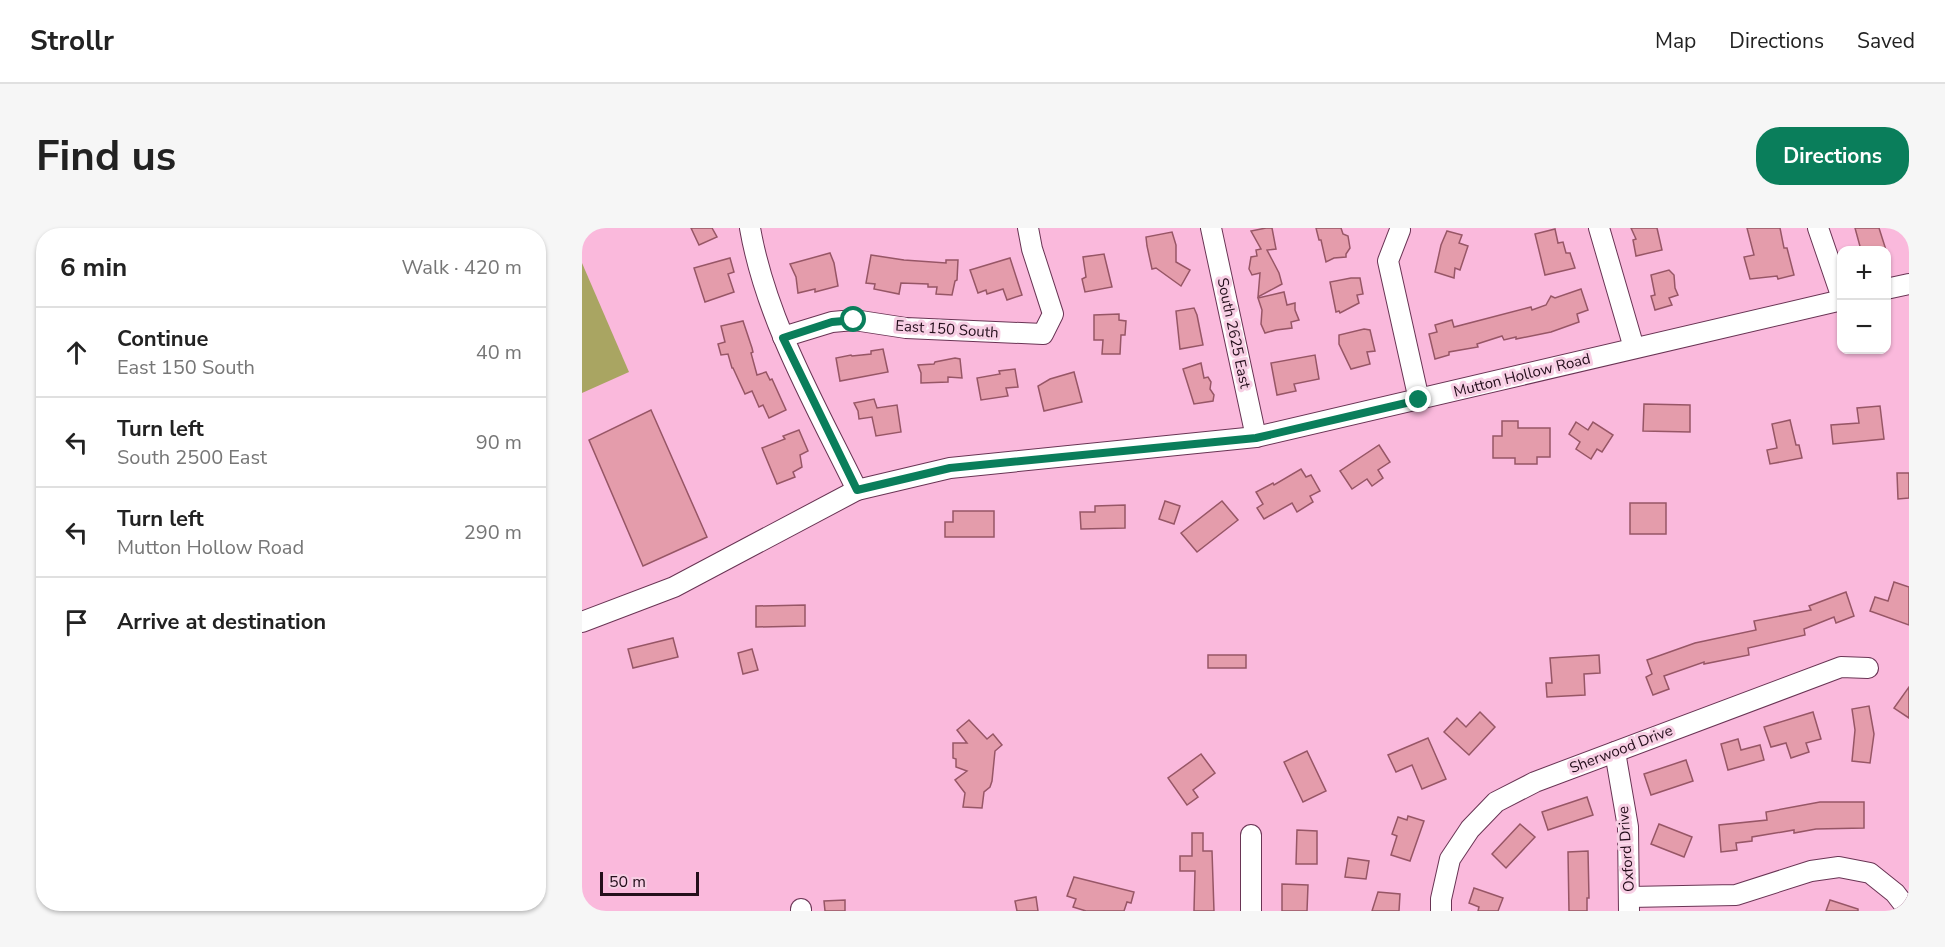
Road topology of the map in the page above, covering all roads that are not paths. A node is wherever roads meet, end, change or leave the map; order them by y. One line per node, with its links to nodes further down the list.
1 (750, 228): 11 (street)
2 (1028, 228): 11 (street, East 150 South)
3 (1211, 228): 14 (street, South 2625 East)
4 (1599, 228): 12 (street)
5 (1818, 228): 7 (street)
6 (1400, 230): 13 (street)
7 (1837, 284)
8 (1909, 285): 9 (street)
9 (1891, 288)
10 (1838, 300): 12 (street, Mutton Hollow Road)
11 (783, 338): 15 (street)
12 (1634, 348): 13 (street, Mutton Hollow Road)
13 (1419, 400): 14 (street, Mutton Hollow Road)
14 (1256, 438): 15 (street, Mutton Hollow Road)
15 (857, 490): 16 (street, Mutton Hollow Road)
16 (582, 622)
17 (1868, 668): 18 (street, Sherwood Drive)
18 (1615, 752): 20 (street, Oxford Drive); 22 (street, Sherwood Drive)
19 (1251, 835): 21 (street)
20 (1629, 904): 23 (street)
21 (1251, 911)
22 (1441, 911)
23 (1909, 911)

